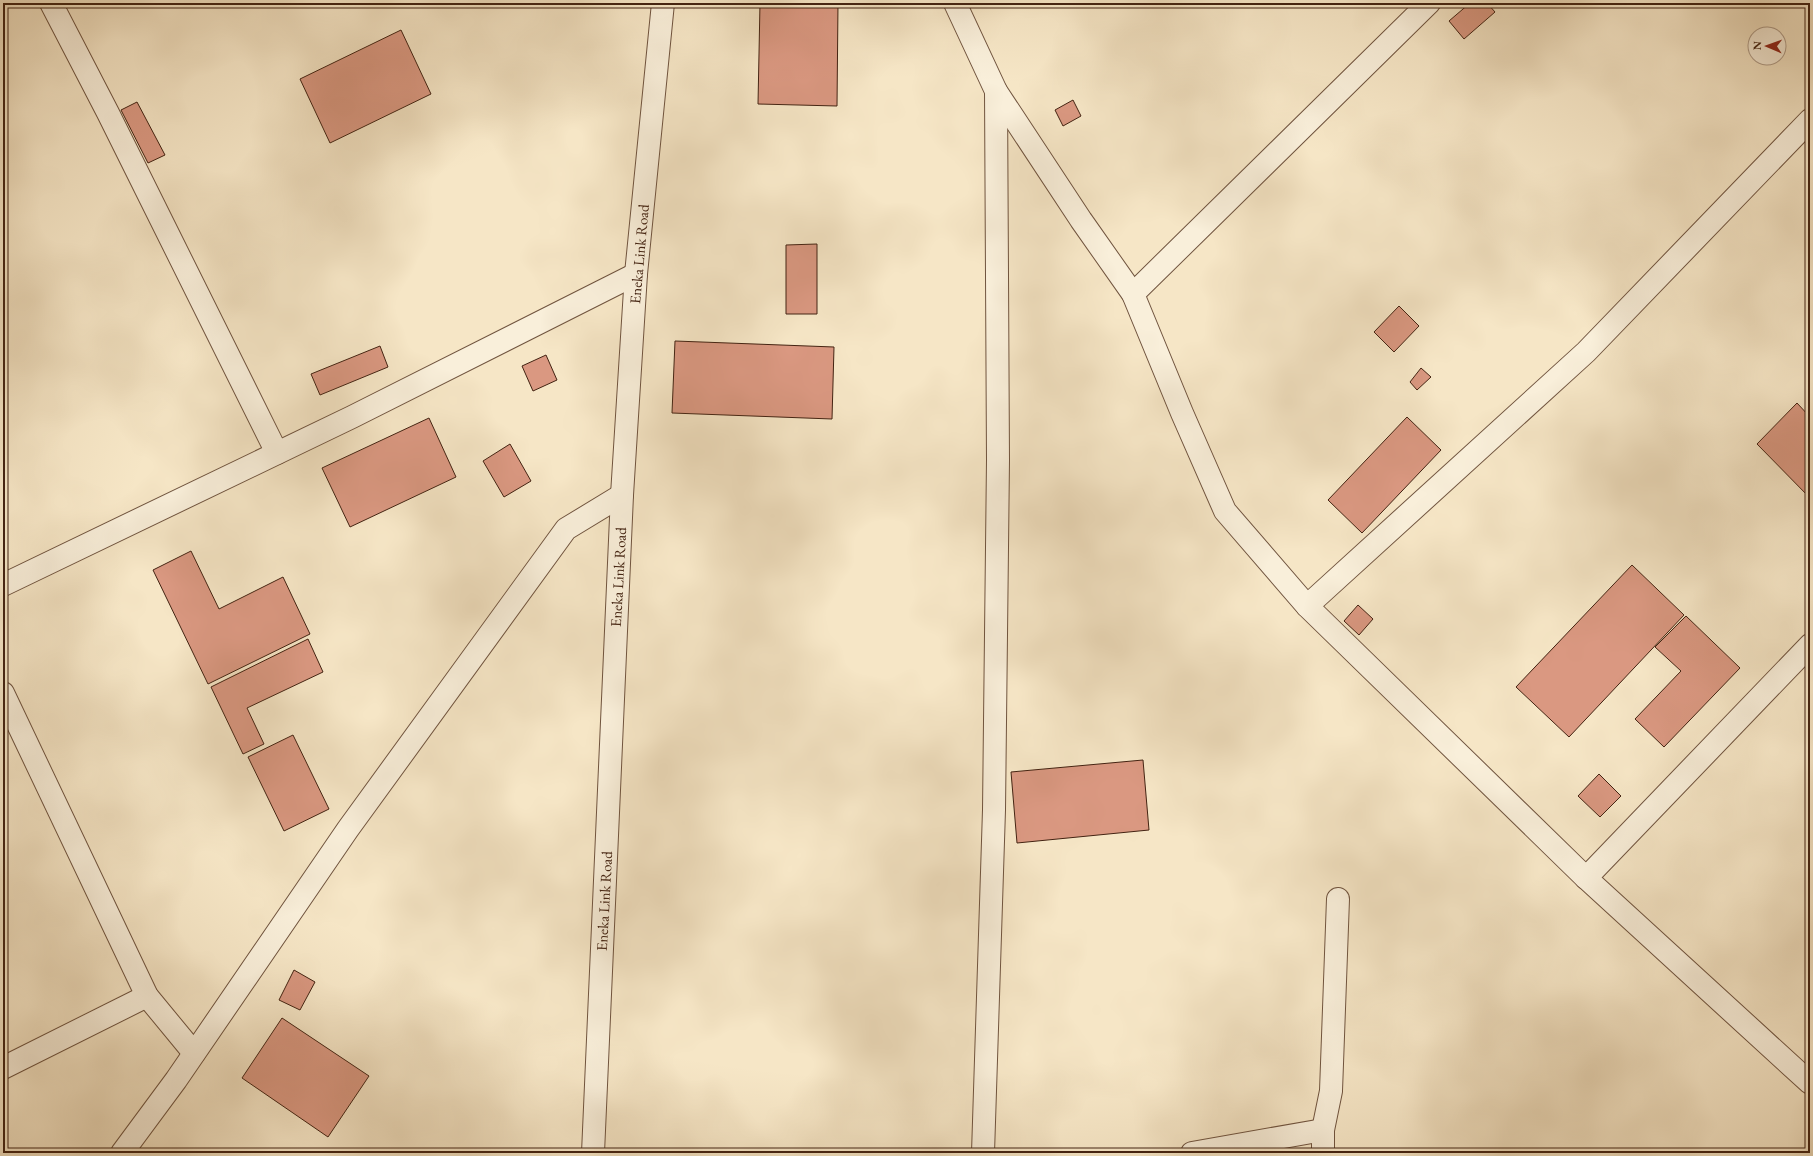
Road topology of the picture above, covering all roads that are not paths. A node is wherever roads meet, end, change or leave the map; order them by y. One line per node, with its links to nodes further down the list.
1 (51, 3): 9 (street)
2 (663, 3): 7 (street, Eneka Link Road)
3 (955, 3): 5 (street)
4 (1429, 3): 8 (street)
5 (996, 91): 8 (street); 24 (street)
6 (1810, 120): 12 (street)
7 (636, 274): 9 (street); 10 (street, Eneka Link Road)
8 (1133, 294): 12 (street)
9 (276, 453): 11 (street)
10 (622, 495): 18 (street); 23 (street, Eneka Link Road)
11 (3, 585)
12 (1308, 606): 15 (street)
13 (1810, 645): 15 (street)
14 (3, 693): 17 (street)
15 (1586, 878): 20 (street)
16 (1338, 899): 21 (street)
17 (147, 996): 18 (street); 19 (street)
18 (194, 1053): 22 (street)
19 (3, 1068)
20 (1810, 1083)
21 (1323, 1130): 25 (street); 26 (street)
22 (122, 1153)
23 (592, 1153)
24 (983, 1153)
25 (1192, 1153)
26 (1323, 1153)

